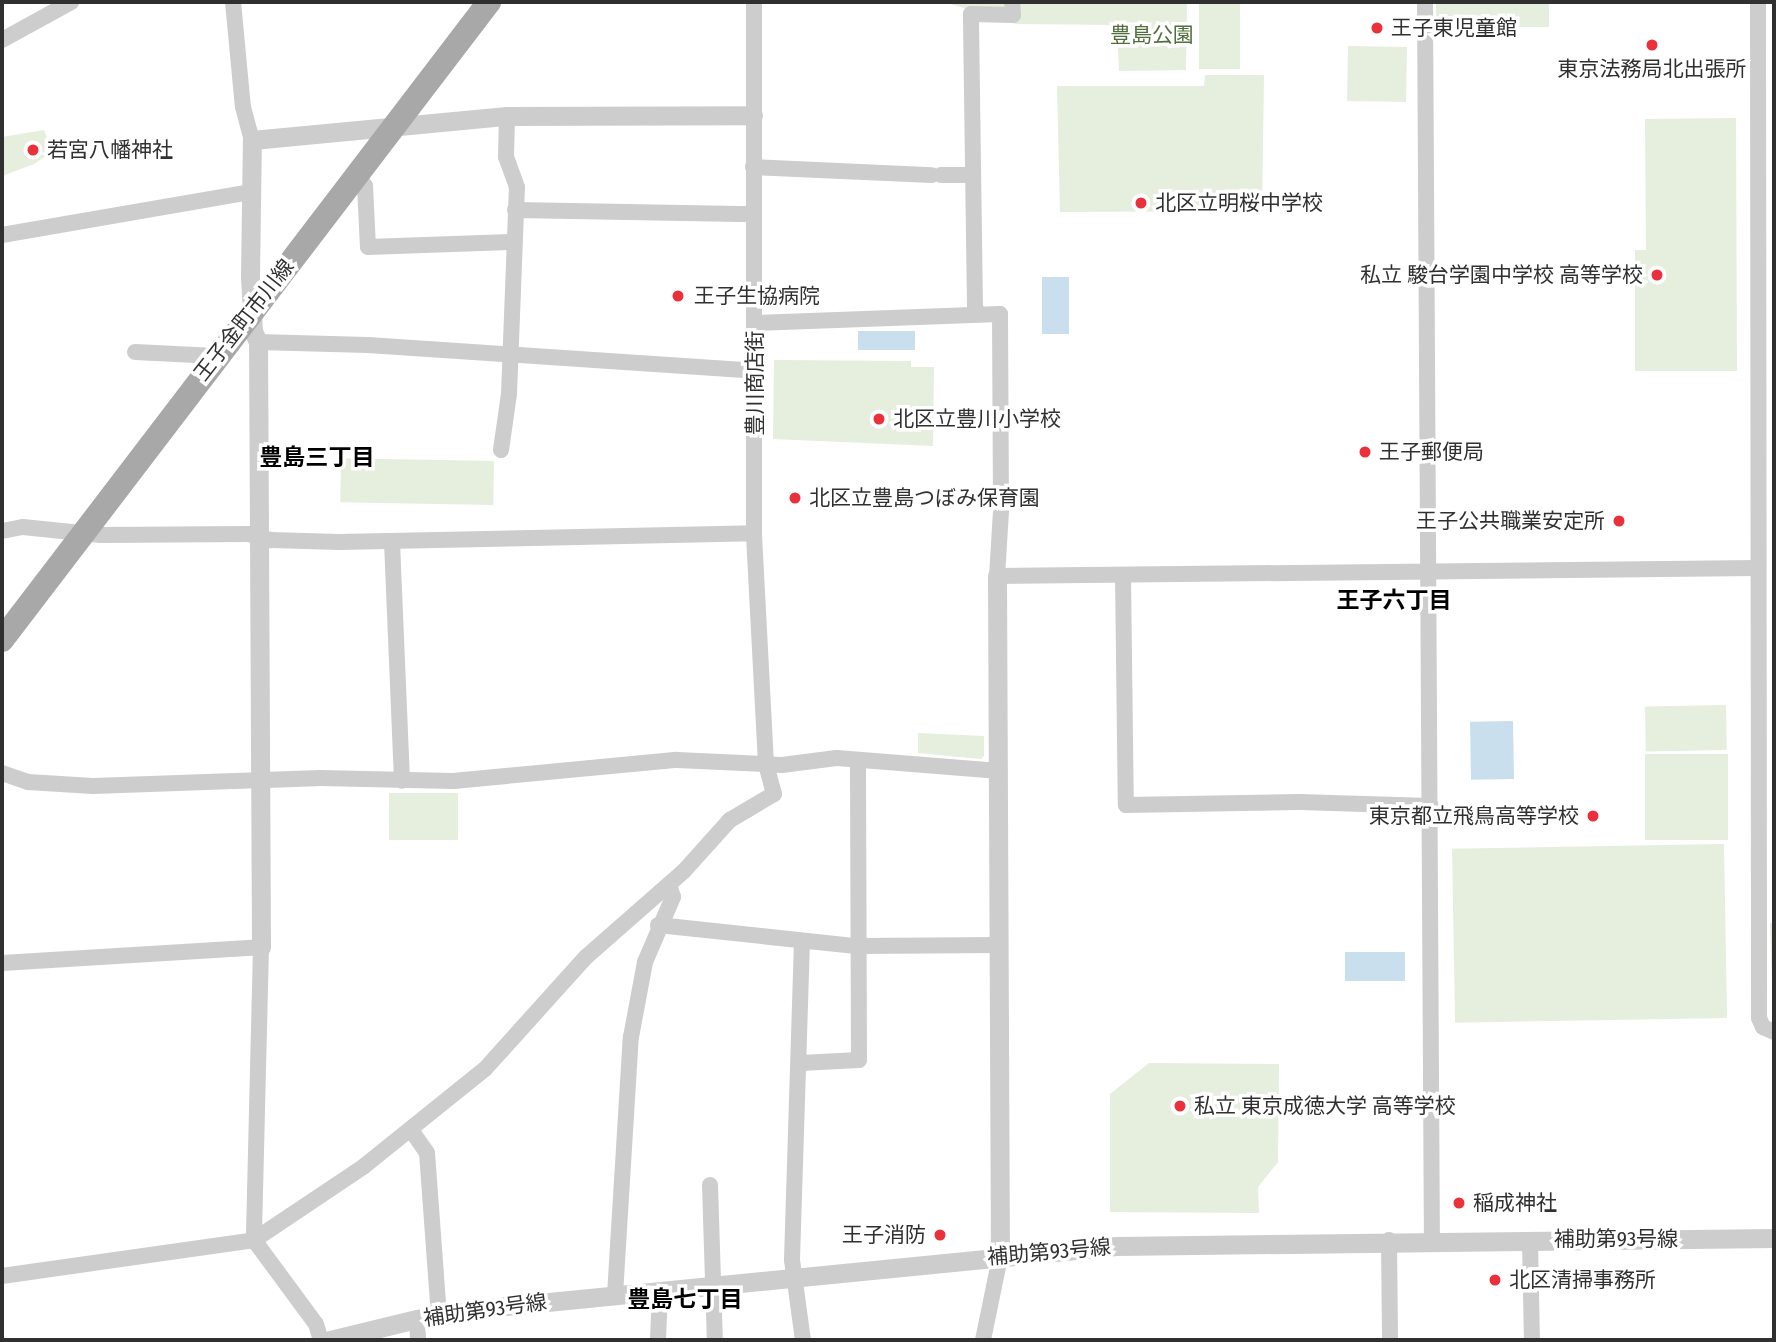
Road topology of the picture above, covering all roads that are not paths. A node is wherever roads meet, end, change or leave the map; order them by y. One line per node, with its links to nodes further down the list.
1 (71, 2): 8 (street)
2 (233, 2): 12 (street)
3 (489, 2): 11 (main road, 王子金町市川線)
4 (754, 2): 9 (street, 豊川商店街)
5 (1012, 2): 15 (street)
6 (1425, 2): 36 (street)
7 (1758, 2): 35 (street)
8 (2, 40)
9 (754, 115): 10 (street); 13 (street, 豊川商店街)
10 (507, 116): 11 (street); 17 (street)
11 (394, 127): 12 (street); 14 (main road, 王子金町市川線)
12 (251, 140): 16 (street)
13 (753, 167): 15 (street); 18 (street, 豊川商店街)
14 (357, 175): 20 (street); 21 (main road, 王子金町市川線)
15 (972, 175): 22 (street)
16 (251, 192): 19 (street); 21 (street)
17 (515, 210): 18 (street); 20 (street)
18 (753, 214): 23 (street, 豊川商店街)
19 (2, 235)
20 (514, 242): 26 (street)
21 (252, 307): 24 (street); 27 (main road, 王子金町市川線)
22 (979, 314): 23 (street); 38 (street)
23 (755, 323): 28 (street, 豊川商店街)
24 (258, 342): 26 (street); 33 (street)
25 (135, 352): 27 (street)
26 (511, 355): 28 (street); 29 (street)
27 (216, 356): 31 (main road, 王子金町市川線)
28 (755, 371): 32 (street, 豊川商店街)
29 (501, 450)
30 (2, 531): 31 (street)
31 (83, 531): 33 (street); 39 (main road, 王子金町市川線)
32 (754, 533): 34 (street); 41 (street, 豊川商店街)
33 (259, 537): 34 (street); 44 (street)
34 (392, 542): 45 (street)
35 (1757, 568): 36 (street); 54 (street)
36 (1429, 572): 37 (street); 46 (street)
37 (1124, 575): 38 (street); 46 (street)
38 (997, 576): 42 (street)
39 (2, 640)
40 (858, 760): 41 (street); 42 (street); 51 (street)
41 (766, 764): 45 (street); 47 (street, 豊川商店街)
42 (999, 771): 50 (street)
43 (2, 774): 44 (street)
44 (262, 779): 45 (street); 52 (street)
45 (401, 781)
46 (1431, 806): 61 (street)
47 (668, 885): 48 (street); 56 (street)
48 (658, 925): 49 (street); 68 (street)
49 (802, 941): 51 (street); 55 (street)
50 (1000, 945): 51 (street); 63 (street)
51 (856, 946): 55 (street)
52 (261, 947): 53 (street); 59 (street)
53 (2, 963)
54 (1774, 1032)
55 (801, 1063): 65 (street)
56 (411, 1130): 59 (street); 69 (street)
57 (710, 1185): 66 (street)
58 (1774, 1238): 62 (street, 補助第93号線)
59 (254, 1240): 64 (street); 71 (street)
60 (1389, 1240): 61 (street, 補助第93号線); 63 (street, 補助第93号線); 78 (street)
61 (1432, 1240): 62 (street, 補助第93号線)
62 (1530, 1240): 79 (street)
63 (1000, 1257): 65 (street, 補助第93号線); 77 (street)
64 (2, 1276)
65 (794, 1277): 66 (street, 補助第93号線); 76 (street)
66 (714, 1285): 67 (street, 補助第93号線); 75 (street)
67 (660, 1290): 68 (street, 補助第93号線); 74 (street)
68 (615, 1295): 69 (street, 補助第93号線)
69 (439, 1316): 70 (street, 補助第93号線)
70 (417, 1319): 72 (street, 補助第93号線); 73 (street)
71 (321, 1340)
72 (330, 1340)
73 (418, 1340)
74 (658, 1340)
75 (715, 1340)
76 (803, 1340)
77 (983, 1340)
78 (1390, 1340)
79 (1532, 1340)

